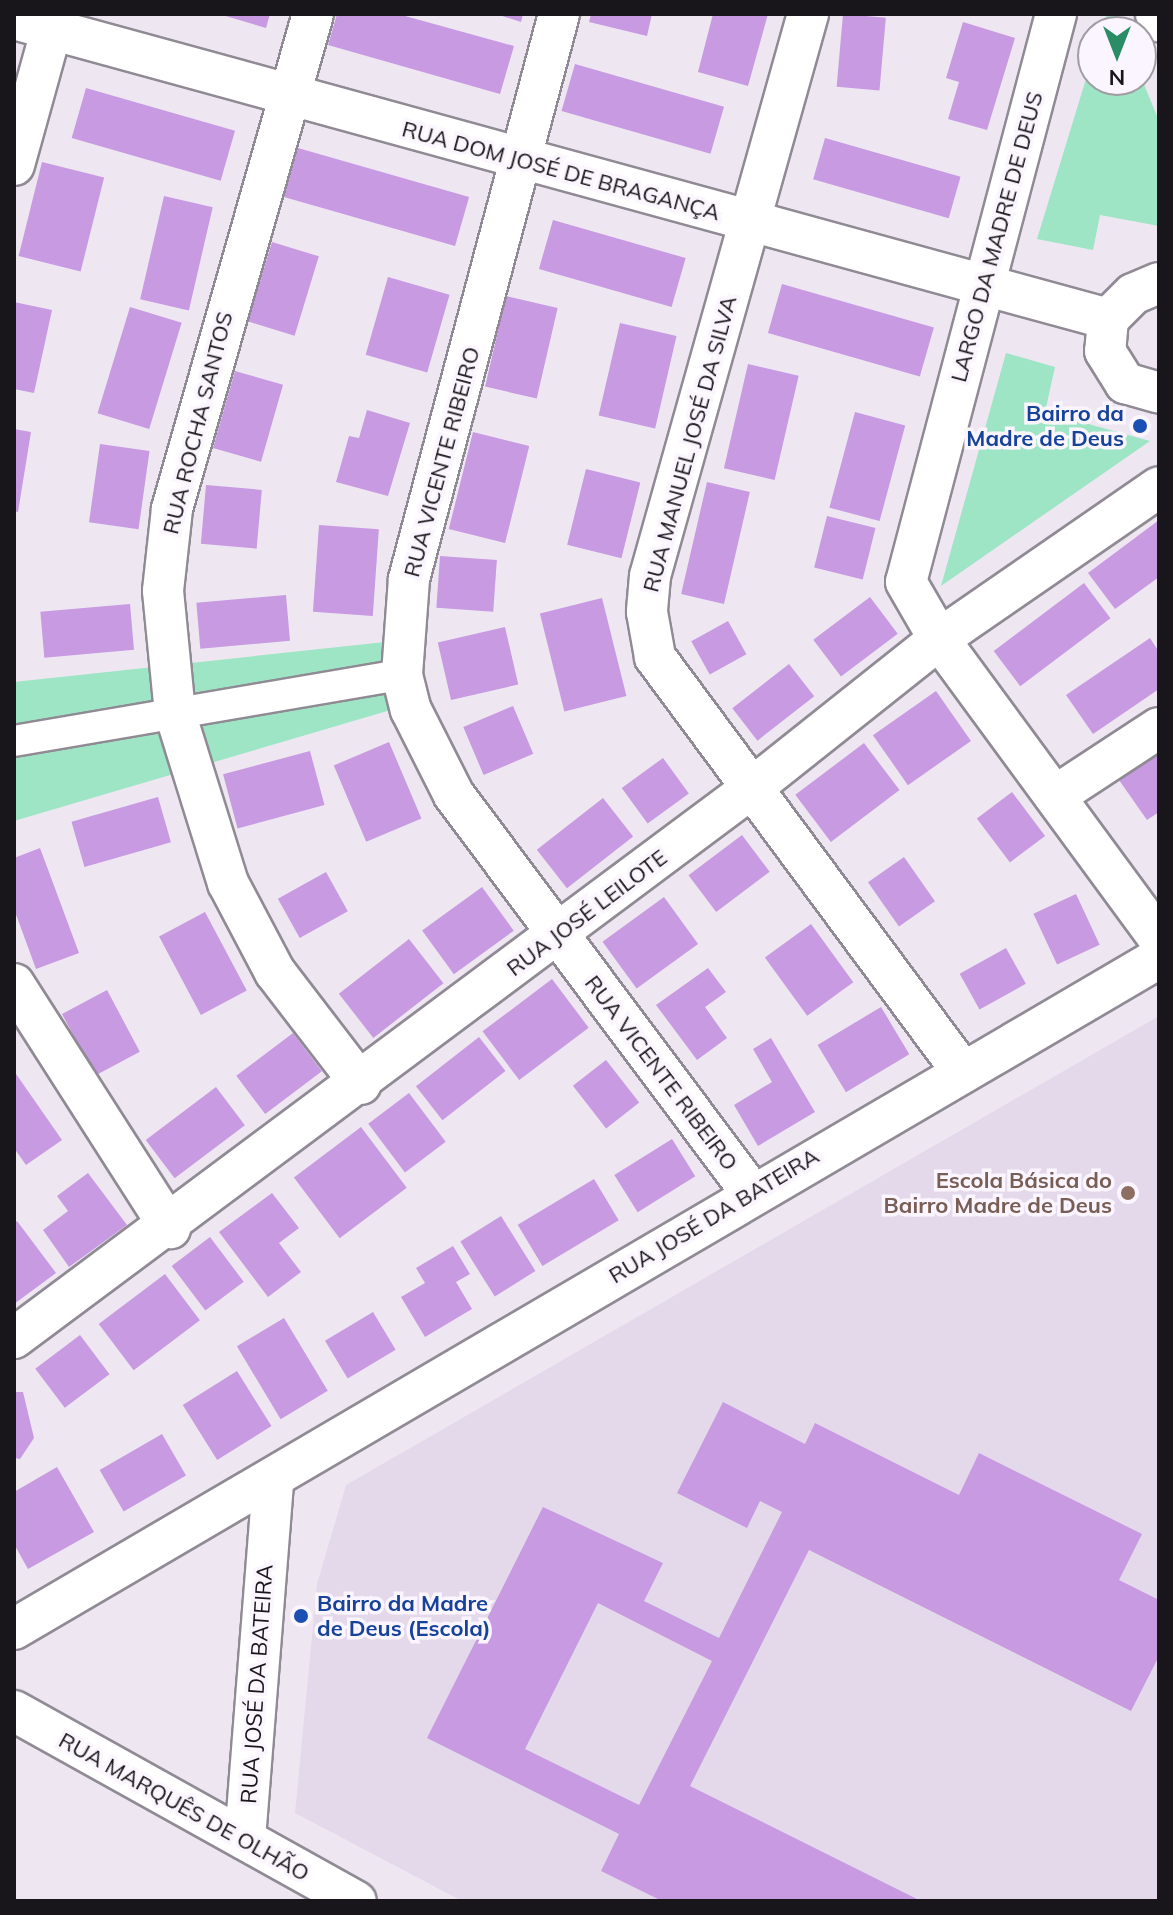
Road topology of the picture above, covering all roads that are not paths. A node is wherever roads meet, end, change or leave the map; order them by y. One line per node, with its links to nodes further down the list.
1 (313, 14): 9 (street, RUA ROCHA SANTOS)
2 (559, 14): 10 (street, RUA VICENTE RIBEIRO)
3 (808, 14): 12 (street, RUA MANUEL JOSÉ DA SILVA)
4 (1056, 14): 14 (street, LARGO DA MADRE DE DEUS)
5 (1156, 14): 7 (street)
6 (14, 19): 8 (street, RUA DOM JOSÉ DE BRAGANÇA)
7 (1159, 21)
8 (54, 22): 9 (street, RUA DOM JOSÉ DE BRAGANÇA); 11 (street)
9 (288, 95): 10 (street, RUA DOM JOSÉ DE BRAGANÇA); 20 (street, RUA ROCHA SANTOS)
10 (521, 160): 12 (street, RUA DOM JOSÉ DE BRAGANÇA); 19 (street, RUA VICENTE RIBEIRO)
11 (14, 165)
12 (751, 223): 14 (street, RUA DOM JOSÉ DE BRAGANÇA); 23 (street, RUA MANUEL JOSÉ DA SILVA)
13 (1159, 283): 15 (street)
14 (983, 287): 15 (street, RUA DOM JOSÉ DE BRAGANÇA); 18 (street, LARGO DA MADRE DE DEUS)
15 (1108, 319): 16 (street)
16 (1159, 393)
17 (1159, 487): 18 (street, RUA JOSÉ LEILOTE)
18 (939, 639): 23 (street, RUA JOSÉ LEILOTE); 24 (street, LARGO DA MADRE DE DEUS)
19 (402, 675): 20 (street); 25 (street, RUA VICENTE RIBEIRO)
20 (175, 713): 22 (street); 30 (street, RUA ROCHA SANTOS)
21 (1159, 728): 24 (street)
22 (14, 741)
23 (752, 788): 25 (street, RUA JOSÉ LEILOTE); 29 (street, RUA MANUEL JOSÉ DA SILVA)
24 (1055, 796): 26 (street, LARGO DA MADRE DE DEUS)
25 (558, 934): 30 (street, RUA JOSÉ LEILOTE); 31 (street, RUA VICENTE RIBEIRO)
26 (1159, 939)
27 (1159, 958): 29 (street, RUA JOSÉ DA BATEIRA)
28 (14, 984): 32 (street)
29 (962, 1071): 31 (street, RUA JOSÉ DA BATEIRA)
30 (361, 1084): 32 (street, RUA JOSÉ LEILOTE)
31 (752, 1193): 34 (street, RUA JOSÉ DA BATEIRA)
32 (170, 1228): 33 (street, RUA JOSÉ LEILOTE)
33 (14, 1338)
34 (273, 1480): 35 (street, RUA JOSÉ DA BATEIRA); 37 (street, RUA JOSÉ DA BATEIRA)
35 (14, 1629)
36 (14, 1711): 37 (street, RUA MARQUÊS DE OLHÃO)
37 (245, 1839): 38 (street, RUA MARQUÊS DE OLHÃO)
38 (356, 1901)

